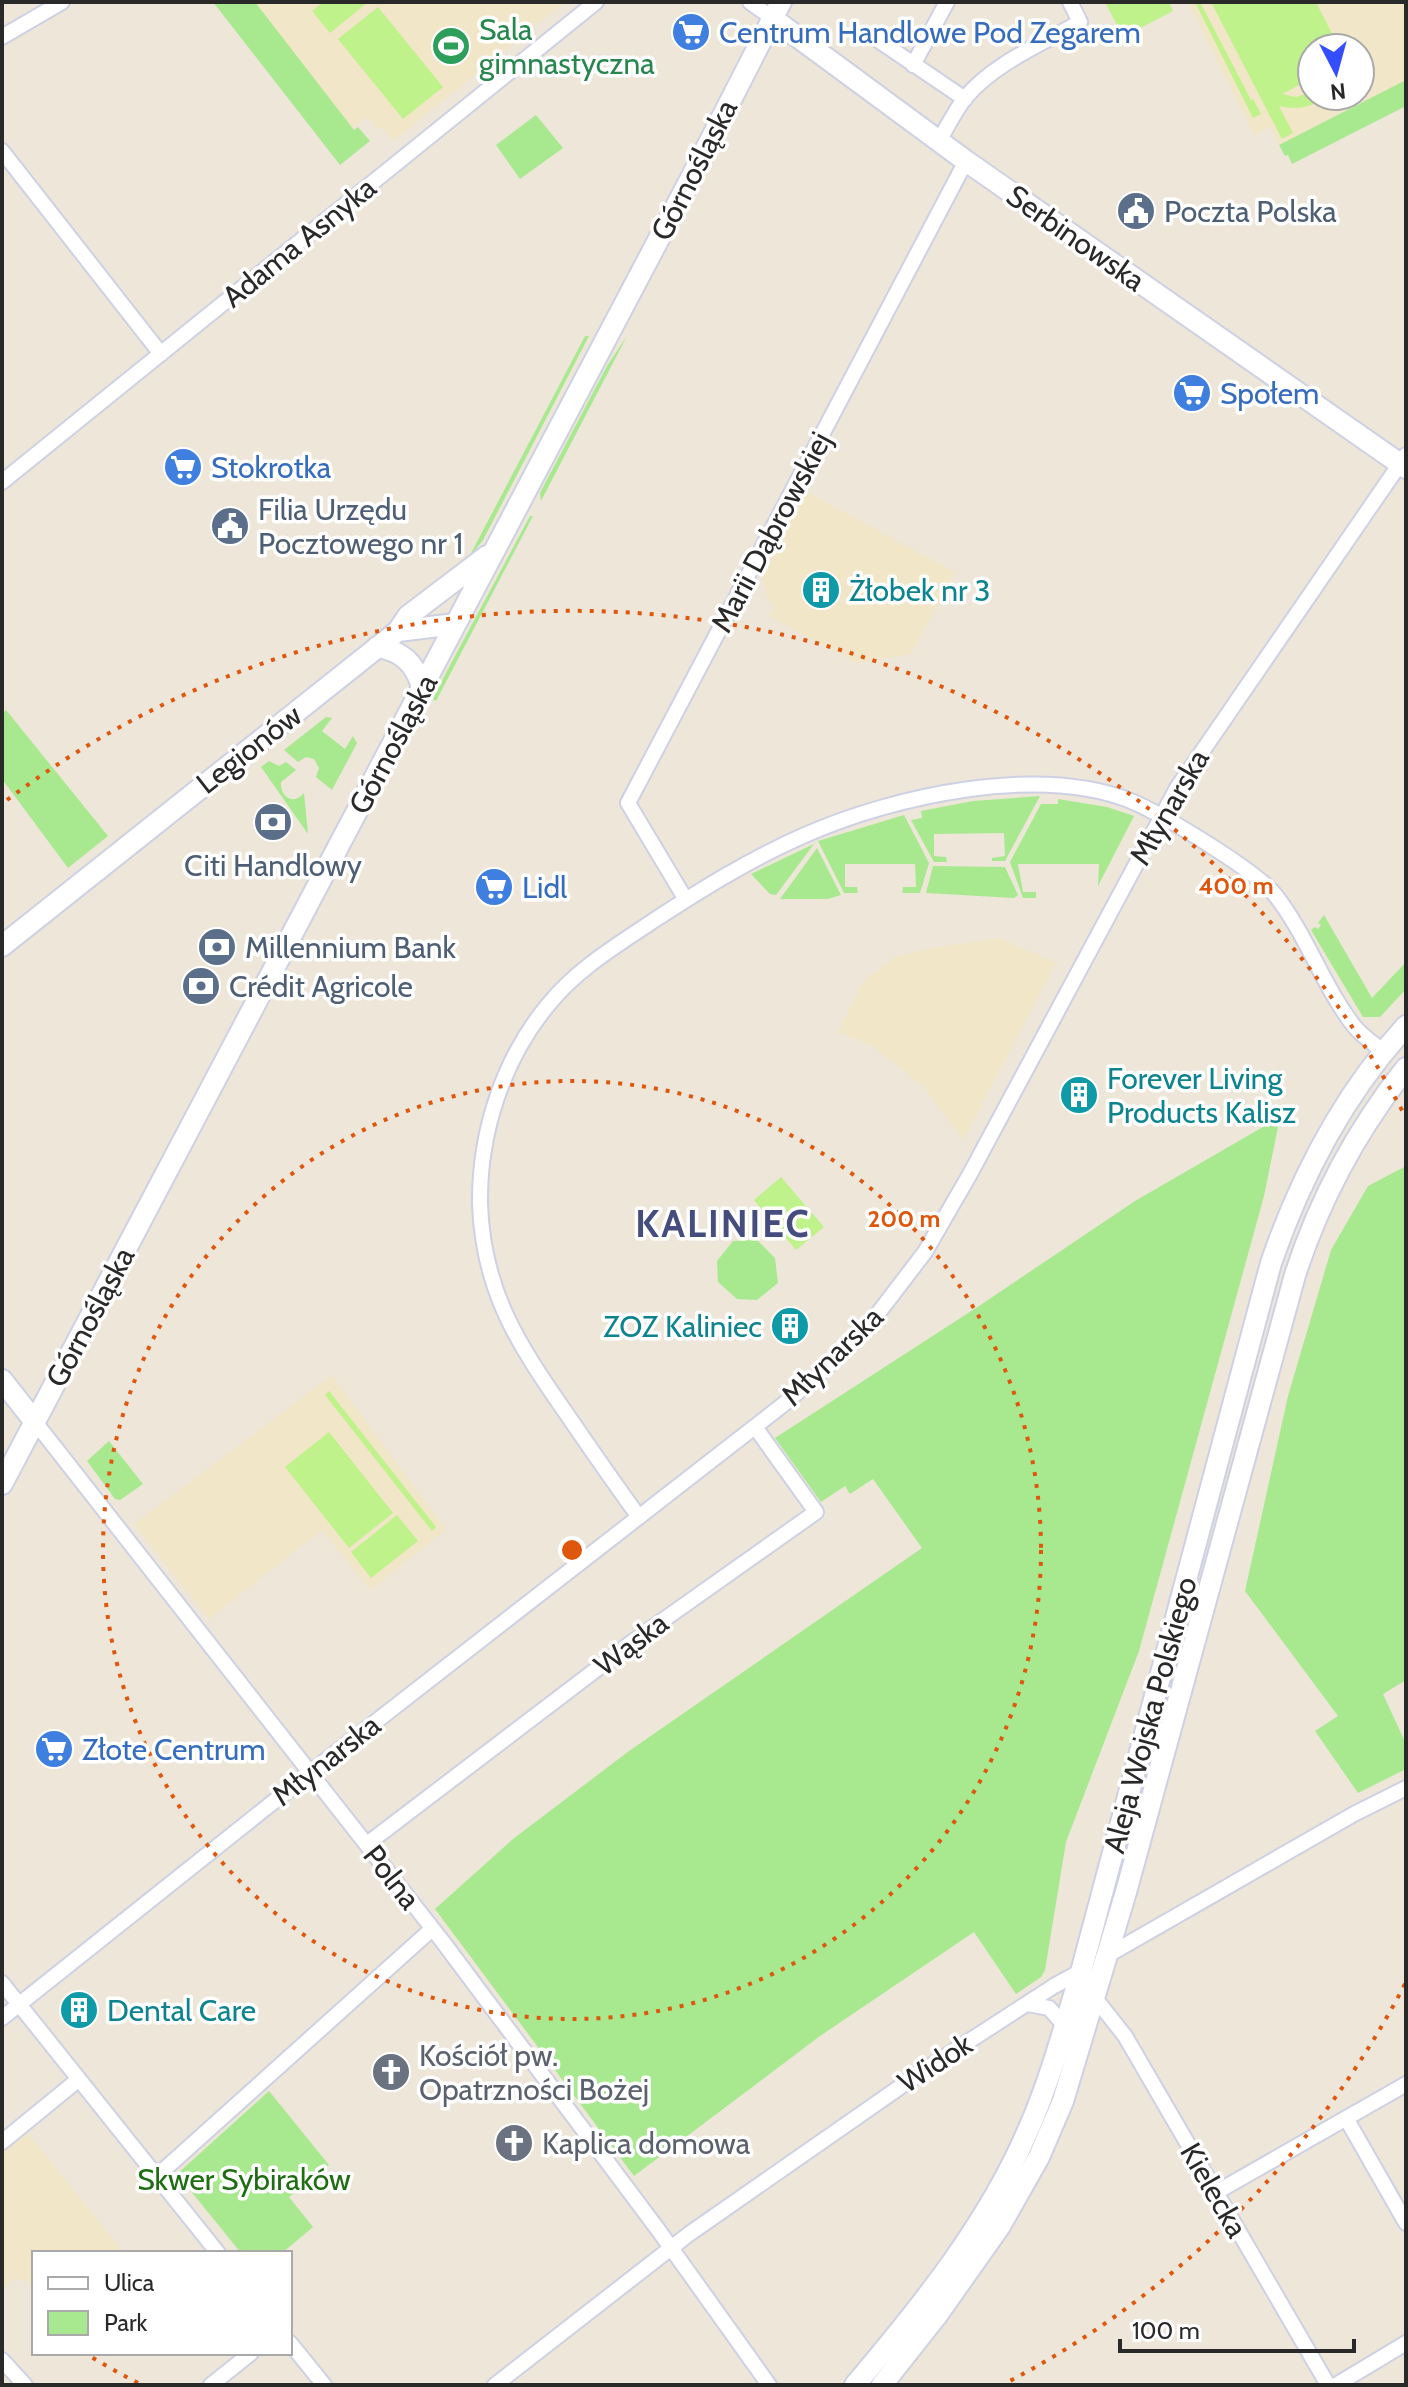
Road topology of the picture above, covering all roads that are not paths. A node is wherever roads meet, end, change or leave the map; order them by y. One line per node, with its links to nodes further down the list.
1 (62, 2): 7 (street)
2 (596, 2): 14 (street, Adama Asnyka)
3 (750, 2): 6 (street, Serbinowska)
4 (947, 2): 9 (street)
5 (1070, 2): 10 (street)
6 (777, 10): 11 (street, Serbinowska); 17 (street, Górnośląska)
7 (2, 37)
8 (875, 38): 9 (street)
9 (913, 65): 10 (street)
10 (965, 99): 11 (street)
11 (939, 141): 13 (street, Serbinowska)
12 (2, 151): 14 (street)
13 (966, 161): 15 (street, Serbinowska); 24 (street, Marii Dąbrowskiej)
14 (161, 354): 16 (street, Adama Asnyka)
15 (1404, 462): 23 (street, Młynarska)
16 (2, 482)
17 (493, 551): 18 (street, Legionów); 19 (street, Górnośląska)
18 (424, 604): 19 (street); 20 (street, Legionów)
19 (455, 624): 20 (street); 22 (street, Górnośląska)
20 (398, 631): 21 (street, Legionów)
21 (377, 647): 22 (street); 25 (street, Legionów)
22 (422, 687): 30 (street, Górnośląska)
23 (1161, 816): 24 (street); 27 (street); 31 (street, Młynarska)
24 (686, 900): 33 (street)
25 (2, 946)
26 (1406, 1026): 27 (street, Aleja Wojska Polskiego)
27 (1384, 1052): 39 (street, Aleja Wojska Polskiego)
28 (1406, 1068): 38 (street, Aleja Wojska Polskiego)
29 (2, 1380): 30 (street, Polna)
30 (35, 1422): 32 (street, Górnośląska); 34 (street, Polna)
31 (755, 1427): 33 (street, Młynarska); 36 (street, Wąska)
32 (2, 1484)
33 (639, 1517): 34 (street, Młynarska)
34 (311, 1772): 36 (street, Polna); 42 (street, Młynarska)
35 (1406, 1788): 38 (street, Widok)
36 (367, 1844): 37 (street, Polna)
37 (432, 1929): 50 (street); 53 (street, Polna)
38 (1107, 1956): 39 (street, Widok); 41 (street, Aleja Wojska Polskiego)
39 (1081, 1972): 43 (street, Widok); 45 (street, Aleja Wojska Polskiego)
40 (2, 1983): 42 (street)
41 (1095, 1998): 51 (street, Kielecka); 65 (street, Aleja Wojska Polskiego)
42 (19, 2004): 44 (street, Młynarska); 46 (street)
43 (1028, 2004): 45 (street); 53 (street, Widok)
44 (2, 2018)
45 (1065, 2026): 64 (street, Aleja Wojska Polskiego)
46 (79, 2079): 49 (street); 50 (street)
47 (1406, 2084): 48 (street)
48 (1346, 2118): 51 (street); 52 (street)
49 (2, 2142)
50 (157, 2176): 54 (street)
51 (1215, 2193): 66 (street, Kielecka)
52 (1406, 2223)
53 (670, 2247): 62 (street, Widok); 63 (street, Polna)
54 (216, 2251)
55 (1406, 2343): 67 (street)
56 (292, 2345): 61 (street)
57 (248, 2355): 60 (street)
58 (2, 2360): 59 (street)
59 (25, 2385)
60 (211, 2385)
61 (324, 2385)
62 (495, 2385)
63 (769, 2385)
64 (855, 2385)
65 (882, 2385)
66 (1328, 2385)
67 (1336, 2385)

